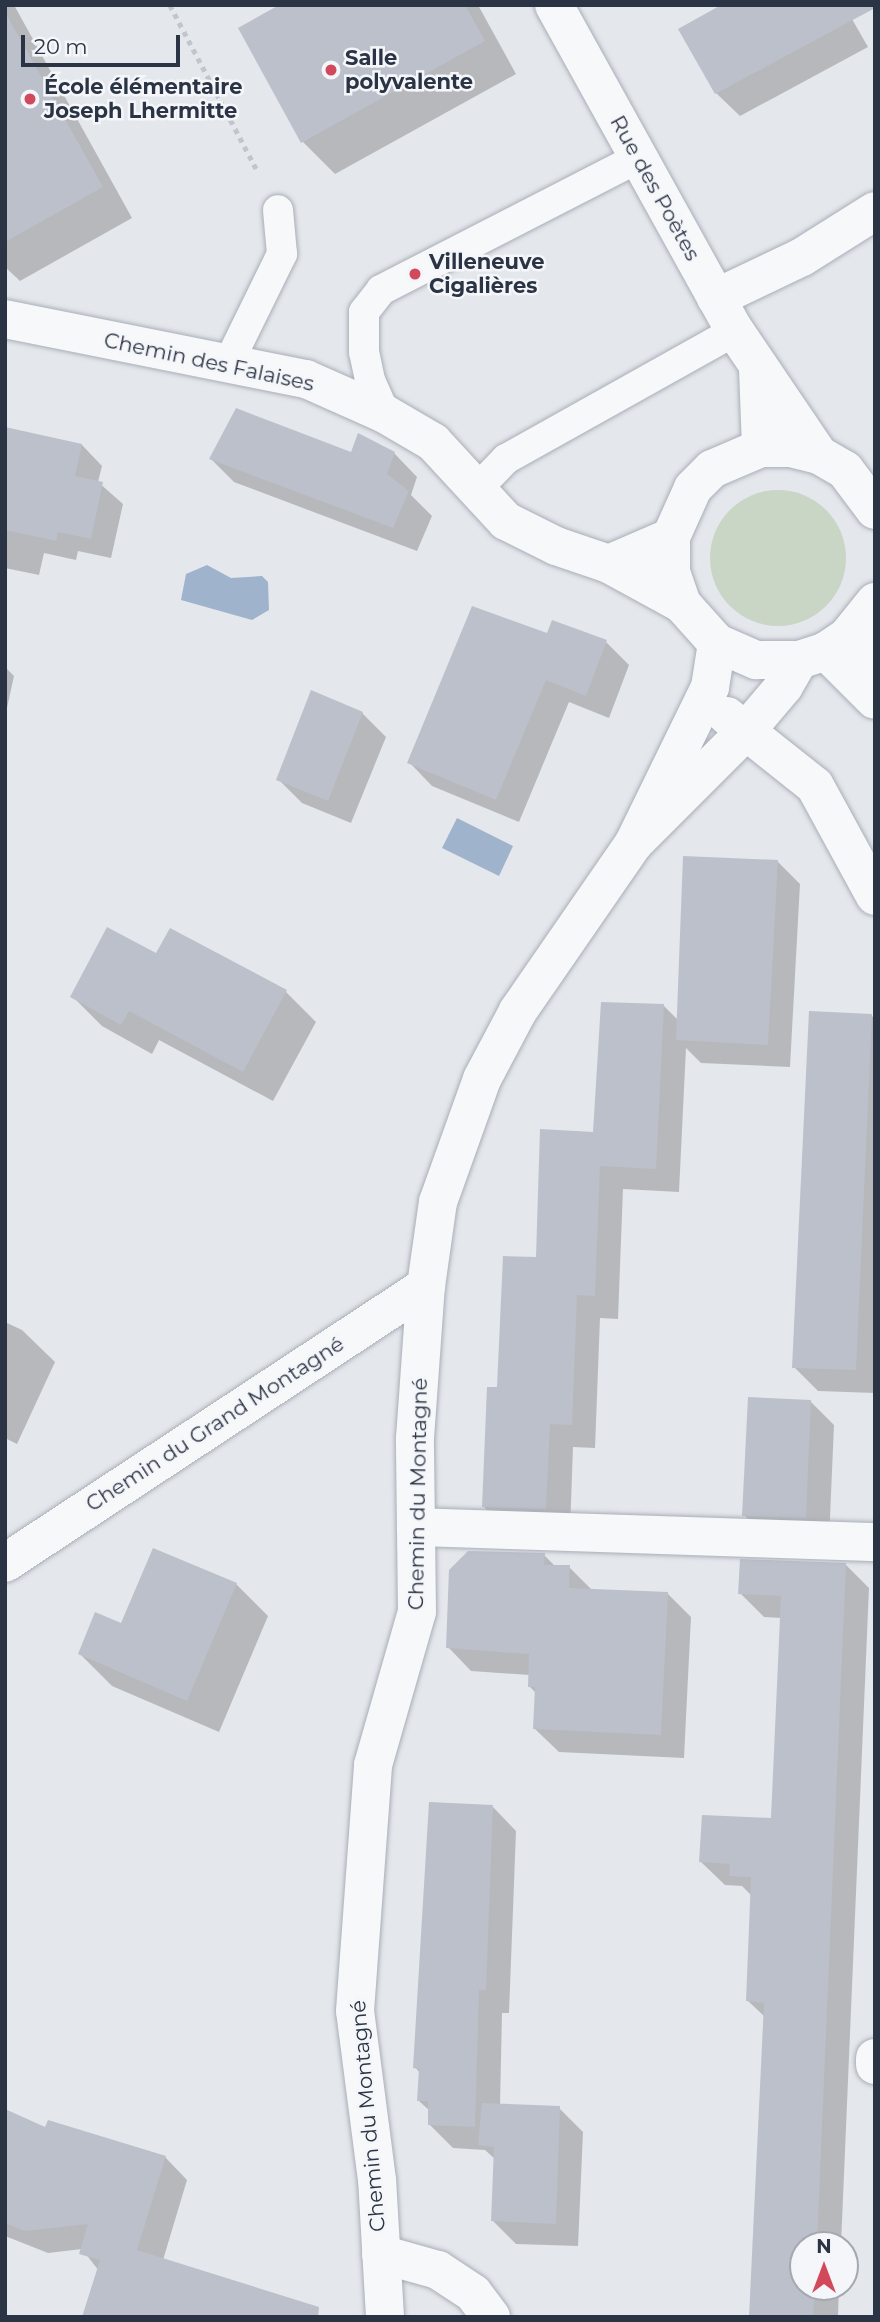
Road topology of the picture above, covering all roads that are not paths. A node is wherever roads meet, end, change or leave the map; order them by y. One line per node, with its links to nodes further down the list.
1 (554, 5): 2 (street, Rue des Poètes)
2 (638, 158): 5 (street, Rue des Poètes); 10 (lane)
3 (278, 210): 8 (lane)
4 (875, 211): 5 (street)
5 (716, 298): 7 (street, Rue des Poètes)
6 (5, 319): 8 (street, Chemin des Falaises)
7 (735, 331): 9 (street, Rue des Poètes); 13 (lane)
8 (228, 364): 10 (street, Chemin des Falaises)
9 (758, 369): 11 (street, Rue des Poètes); 12 (street, Rue des Poètes)
10 (385, 414): 13 (street, Chemin des Falaises)
11 (761, 448): 12 (street); 15 (street)
12 (819, 455): 14 (street)
13 (475, 491): 16 (street, Chemin des Falaises)
14 (875, 510)
15 (671, 537): 16 (street); 17 (street)
16 (609, 564): 17 (street, Chemin des Falaises)
17 (682, 604): 19 (street)
18 (871, 625): 20 (street, Chemin du Montagné)
19 (717, 643): 20 (street); 21 (street, Chemin du Montagné)
20 (812, 655): 22 (street); 23 (street, Chemin du Montagné)
21 (710, 687): 23 (street); 24 (street, Chemin du Montagné)
22 (875, 700)
23 (746, 731): 24 (street, Chemin du Montagné); 25 (street)
24 (634, 843): 26 (street, Chemin du Montagné)
25 (875, 895)
26 (426, 1286): 27 (street, Chemin du Montagné); 29 (street, Chemin du Grand Montagné)
27 (416, 1527): 28 (street); 32 (street, Chemin du Montagné)
28 (875, 1542)
29 (5, 1563)
30 (875, 2058): 31 (street)
31 (875, 2064)
32 (381, 2254): 33 (street, Chemin du Montagné); 34 (street)
33 (385, 2317)
34 (491, 2317)

